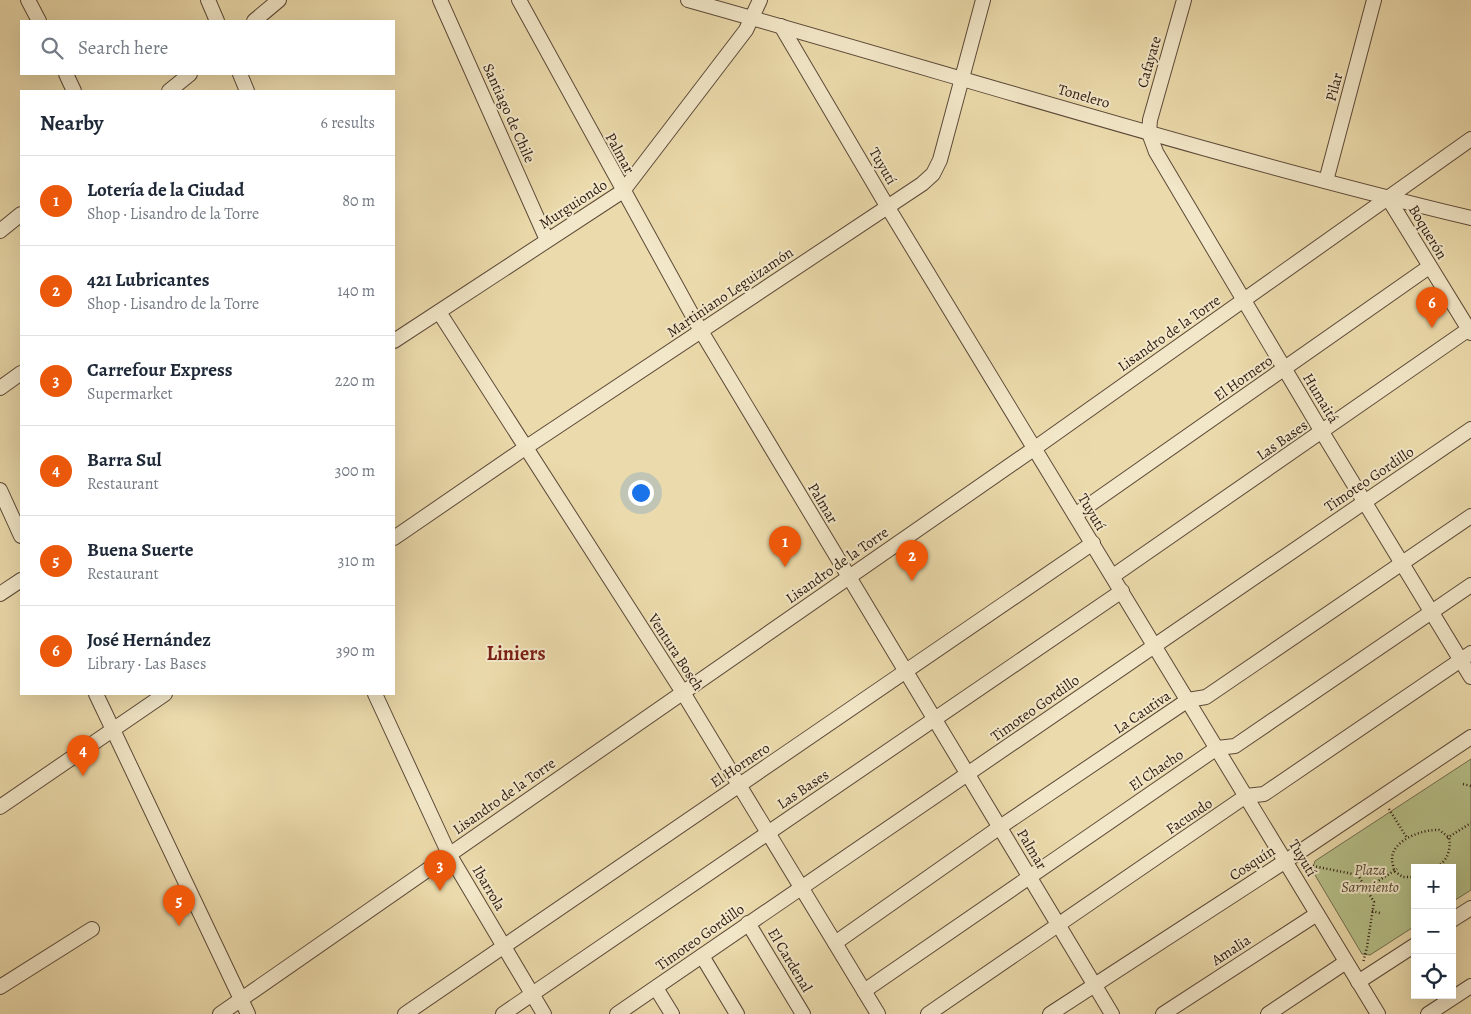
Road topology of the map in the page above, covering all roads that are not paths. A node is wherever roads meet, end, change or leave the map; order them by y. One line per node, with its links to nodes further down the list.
1 (28, 0): 12 (street)
2 (208, 0): 13 (street)
3 (279, 0): 14 (street)
4 (440, 0): 32 (street, Santiago de Chile)
5 (519, 0): 26 (street, Palmar)
6 (688, 0): 11 (street, Tonelero)
7 (760, 0): 11 (street, Murguiondo)
8 (982, 0): 19 (street, Martiniano Leguizamón)
9 (1184, 0): 23 (street, Cafayate)
10 (1374, 0): 25 (street, Pilar)
11 (753, 18): 15 (street, Tonelero); 26 (street, Murguiondo)
12 (38, 20)
13 (218, 20)
14 (255, 20)
15 (781, 26): 19 (street, Tonelero); 28 (street, Tuyutí)
16 (66, 75): 20 (street)
17 (189, 75): 21 (street)
18 (240, 75): 22 (street)
19 (962, 78): 23 (street, Tonelero); 28 (street, Martiniano Leguizamón)
20 (74, 90)
21 (170, 90)
22 (247, 90)
23 (1150, 133): 25 (street, Tonelero); 34 (street, Humaitá)
24 (1471, 139): 27 (street, Lisandro de la Torre)
25 (1326, 181): 27 (street, Tonelero)
26 (623, 191): 32 (street, Murguiondo); 36 (street, Palmar)
27 (1388, 198): 30 (street, Tonelero); 33 (street, Boquerón); 34 (street, Lisandro de la Torre)
28 (888, 206): 36 (street, Martiniano Leguizamón); 45 (street, Tuyutí)
29 (20, 215): 31 (street)
30 (1471, 218)
31 (0, 231)
32 (547, 240): 35 (street, Murguiondo)
33 (1430, 267): 37 (street, Boquerón); 39 (street, El Hornero)
34 (1244, 300): 39 (street, Humaitá); 45 (street, Lisandro de la Torre)
35 (439, 312): 38 (street, Murguiondo); 44 (street, Ventura Bosch)
36 (701, 331): 44 (street, Martiniano Leguizamón); 55 (street, Palmar)
37 (1470, 331): 43 (street, Las Bases)
38 (395, 340)
39 (1285, 369): 43 (street, Humaitá); 48 (street, El Hornero)
40 (20, 374): 41 (street)
41 (0, 388)
42 (1471, 429): 47 (street, Timoteo Gordillo)
43 (1322, 432): 47 (street, Humaitá); 54 (street, Las Bases)
44 (525, 448): 51 (street, Martiniano Leguizamón); 65 (street, Ventura Bosch)
45 (1035, 448): 48 (street, Tuyutí); 55 (street, Lisandro de la Torre)
46 (0, 490): 50 (street)
47 (1365, 502): 53 (street, Humaitá); 61 (street, Timoteo Gordillo)
48 (1075, 515): 52 (street, Tuyutí)
49 (1471, 516): 53 (street, La Cautiva)
50 (20, 534)
51 (395, 537)
52 (1092, 544): 54 (street, Tuyutí); 63 (street, El Hornero)
53 (1402, 564): 60 (street, Humaitá); 69 (street, La Cautiva)
54 (1113, 576): 58 (street, Tuyutí)
55 (848, 578): 63 (street, Palmar); 65 (street, Lisandro de la Torre)
56 (20, 581): 59 (street)
57 (1471, 584): 60 (street, El Chacho)
58 (1122, 591): 61 (street, Tuyutí); 70 (street, Las Bases)
59 (0, 594)
60 (1431, 612): 62 (street, Humaitá); 73 (street, El Chacho)
61 (1154, 645): 69 (street, Tuyutí); 74 (street, Timoteo Gordillo)
62 (1466, 656): 64 (street, Humaitá); 76 (street, Facundo)
63 (905, 671): 70 (street, Palmar); 75 (street, El Hornero)
64 (1471, 677)
65 (682, 691): 75 (street, Ventura Bosch); 80 (street, Lisandro de la Torre)
66 (96, 695): 71 (street)
67 (164, 695): 71 (street)
68 (375, 695): 80 (street, Ibarrola)
69 (1188, 700): 73 (street, Tuyutí); 78 (street, La Cautiva)
70 (934, 719): 74 (street, Palmar); 79 (street, Las Bases)
71 (113, 729): 77 (street); 102 (street)
72 (1471, 737): 81 (street, Cosquín)
73 (1217, 748): 76 (street, Tuyutí); 82 (street, El Chacho)
74 (967, 774): 78 (street, Palmar); 83 (street, Timoteo Gordillo)
75 (740, 785): 79 (street, Ventura Bosch); 91 (street, El Hornero)
76 (1246, 796): 81 (street, Tuyutí); 88 (street, Facundo)
77 (0, 807)
78 (1000, 828): 82 (street, Palmar); 90 (street, La Cautiva)
79 (768, 833): 83 (street, Ventura Bosch); 101 (street, Las Bases)
80 (450, 854): 91 (street, Ibarrola); 102 (street, Lisandro de la Torre)
81 (1285, 860): 85 (street, Tuyutí); 96 (street, Cosquín)
82 (1030, 877): 88 (street, Palmar); 100 (street, El Chacho)
83 (802, 888): 87 (street, Timoteo Gordillo); 90 (street, Ventura Bosch)
84 (1471, 908): 86 (street)
85 (1317, 914): 94 (street, Tuyutí); 117 (street, Amalia)
86 (1456, 917)
87 (748, 923): 93 (street, Timoteo Gordillo); 112 (street, El Cardenal)
88 (1059, 925): 96 (street, Palmar); 114 (street, Facundo)
89 (92, 929): 98 (street)
90 (834, 943): 100 (street, Ventura Bosch)
91 (504, 947): 101 (street, Ibarrola); 106 (street, El Hornero)
92 (1411, 948): 95 (street)
93 (702, 956): 99 (street, Timoteo Gordillo); 111 (street)
94 (1346, 962): 95 (street, Tuyutí); 118 (street)
95 (1358, 982): 103 (street, Tuyutí)
96 (1095, 984): 115 (street, Cosquín); 116 (street, Palmar)
97 (1471, 986): 119 (street)
98 (0, 987)
99 (656, 988): 109 (street, Timoteo Gordillo); 110 (street)
100 (864, 991): 113 (street, Ventura Bosch)
101 (532, 994): 107 (street, Las Bases); 108 (street, Ibarrola)
102 (241, 1000): 104 (street, Lisandro de la Torre); 105 (street)
103 (1375, 1013)
104 (220, 1014)
105 (248, 1014)
106 (405, 1014)
107 (503, 1014)
108 (544, 1014)
109 (617, 1014)
110 (672, 1014)
111 (737, 1014)
112 (803, 1014)
113 (878, 1014)
114 (928, 1014)
115 (1050, 1014)
116 (1112, 1014)
117 (1163, 1014)
118 (1268, 1014)
119 (1428, 1014)

